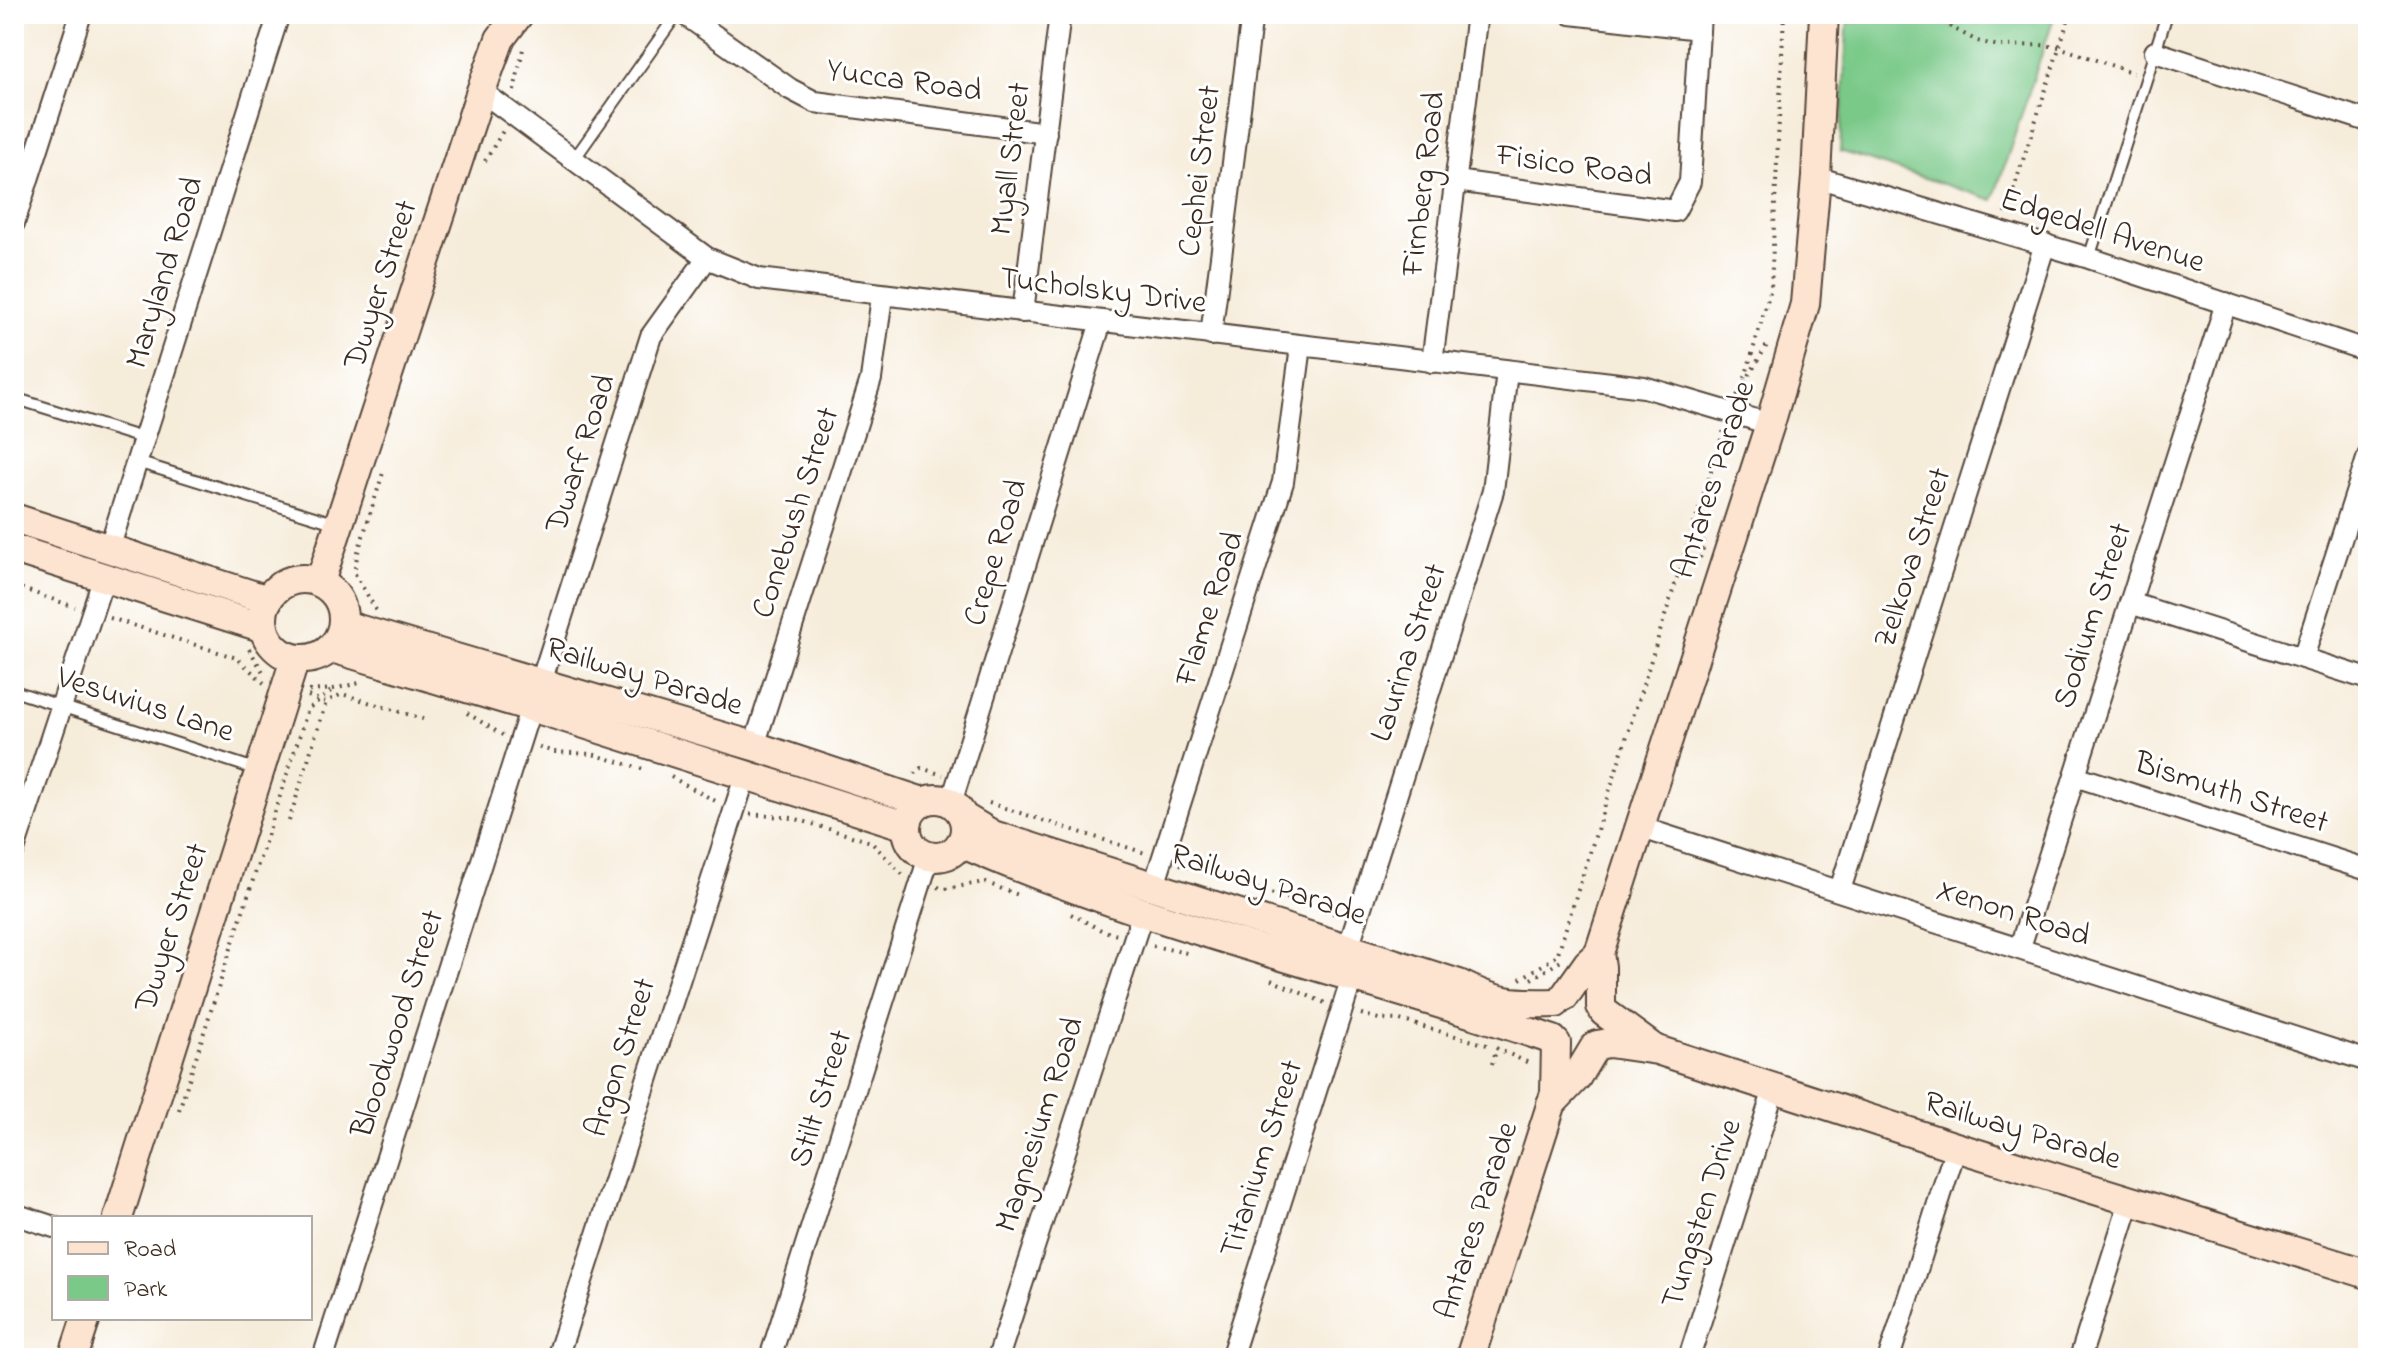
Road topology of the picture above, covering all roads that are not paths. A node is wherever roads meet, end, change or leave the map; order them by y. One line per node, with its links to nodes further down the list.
1 (81, 14): 20 (street)
2 (279, 14): 35 (street, Maryland Road)
3 (519, 14): 14 (street, Dwyer Street)
4 (677, 14): 17 (lane)
5 (684, 14): 16 (street, Yucca Road)
6 (1060, 14): 16 (street, Myall Street)
7 (1252, 14): 28 (street, Cephei Street)
8 (1477, 14): 19 (street, Firnberg Road)
9 (1571, 14): 12 (street)
10 (1824, 14): 18 (street, Antares Parade)
11 (2167, 14): 13 (lane)
12 (1699, 22): 19 (street, Fisico Road)
13 (2155, 52): 15 (street); 23 (lane)
14 (481, 91): 17 (street, Tucholsky Drive); 39 (street, Dwyer Street)
15 (2368, 121)
16 (1046, 133): 26 (street, Myall Street)
17 (575, 158): 22 (street, Tucholsky Drive)
18 (1816, 177): 21 (street, Edgedell Avenue); 34 (street, Antares Parade)
19 (1456, 181): 31 (street, Firnberg Road)
20 (14, 223)
21 (2045, 244): 23 (street, Edgedell Avenue); 65 (street, Zelkova Street)
22 (707, 258): 24 (street, Tucholsky Drive); 52 (street, Dwarf Road)
23 (2089, 258): 25 (street, Edgedell Avenue)
24 (882, 296): 26 (street, Tucholsky Drive); 54 (street, Conebush Street)
25 (2226, 303): 30 (street, Edgedell Avenue); 45 (street, Sodium Street)
26 (1023, 312): 27 (street, Tucholsky Drive)
27 (1101, 322): 28 (street, Tucholsky Drive); 58 (street, Crepe Road)
28 (1211, 335): 29 (street, Tucholsky Drive)
29 (1301, 346): 31 (street, Tucholsky Drive); 64 (street, Flame Road)
30 (2368, 351)
31 (1432, 362): 32 (street, Tucholsky Drive)
32 (1507, 371): 34 (street, Tucholsky Drive); 68 (street, Laurina Street)
33 (14, 398): 35 (lane)
34 (1770, 424): 60 (street, Antares Parade)
35 (145, 439): 37 (street, Maryland Road)
36 (2368, 456): 48 (street)
37 (137, 462): 39 (lane); 41 (street, Maryland Road)
38 (14, 518): 41 (street)
39 (339, 525): 43 (street, Dwyer Street)
40 (14, 549): 42 (street)
41 (109, 549): 44 (street)
42 (104, 577): 46 (street); 53 (street)
43 (320, 582): 44 (street); 47 (street)
44 (268, 600): 46 (street)
45 (2130, 603): 48 (street); 56 (street, Sodium Street)
46 (255, 636): 49 (street)
47 (338, 637): 49 (street); 52 (street, Railway Parade)
48 (2303, 658): 50 (street)
49 (289, 678): 55 (street, Dwyer Street)
50 (2368, 679)
51 (14, 691): 53 (lane, Vesuvius Lane)
52 (536, 694): 54 (street, Railway Parade); 57 (street, Railway Parade); 88 (street, Bloodwood Street)
53 (61, 706): 55 (lane, Vesuvius Lane); 61 (street)
54 (754, 746): 58 (street, Railway Parade)
55 (260, 770): 83 (street, Dwyer Street)
56 (2075, 776): 63 (street, Bismuth Street); 67 (street, Sodium Street)
57 (745, 777): 59 (street, Railway Parade); 89 (street, Argon Street)
58 (949, 816): 59 (street); 62 (street); 64 (street, Railway Parade); 66 (street, Railway Parade)
59 (906, 826): 62 (street)
60 (1639, 827): 65 (street, Xenon Road); 69 (street, Antares Parade)
61 (14, 850)
62 (925, 870): 90 (street, Stilt Street)
63 (2368, 870)
64 (1154, 885): 68 (street, Railway Parade)
65 (1840, 890): 67 (street, Xenon Road)
66 (1143, 912): 70 (street, Railway Parade); 91 (street, Magnesium Road)
67 (2020, 947): 77 (street, Xenon Road)
68 (1348, 948): 73 (street, Railway Parade)
69 (1599, 953): 71 (street, Antares Parade); 72 (street, Antares Parade)
70 (1352, 978): 73 (street, Railway Parade); 92 (street, Titanium Street)
71 (1560, 1000): 72 (street); 73 (street, Railway Parade); 74 (street)
72 (1603, 1009): 75 (street); 76 (street, Railway Parade)
73 (1511, 1028): 74 (street, Railway Parade)
74 (1554, 1042): 75 (street); 79 (street, Antares Parade)
75 (1596, 1046): 76 (street, Railway Parade); 79 (street, Antares Parade)
76 (1657, 1050): 78 (street, Railway Parade)
77 (2368, 1061)
78 (1774, 1089): 80 (street, Railway Parade); 94 (street, Tungsten Drive)
79 (1551, 1104): 93 (street, Antares Parade)
80 (1956, 1147): 81 (street, Railway Parade); 95 (street)
81 (2130, 1201): 85 (street, Railway Parade); 96 (street)
82 (14, 1214): 84 (street)
83 (119, 1216)
84 (52, 1226)
85 (2368, 1274)
86 (85, 1320): 87 (street)
87 (73, 1357)
88 (323, 1358)
89 (557, 1358)
90 (770, 1358)
91 (998, 1358)
92 (1231, 1358)
93 (1470, 1358)
94 (1689, 1358)
95 (1889, 1358)
96 (2080, 1358)

